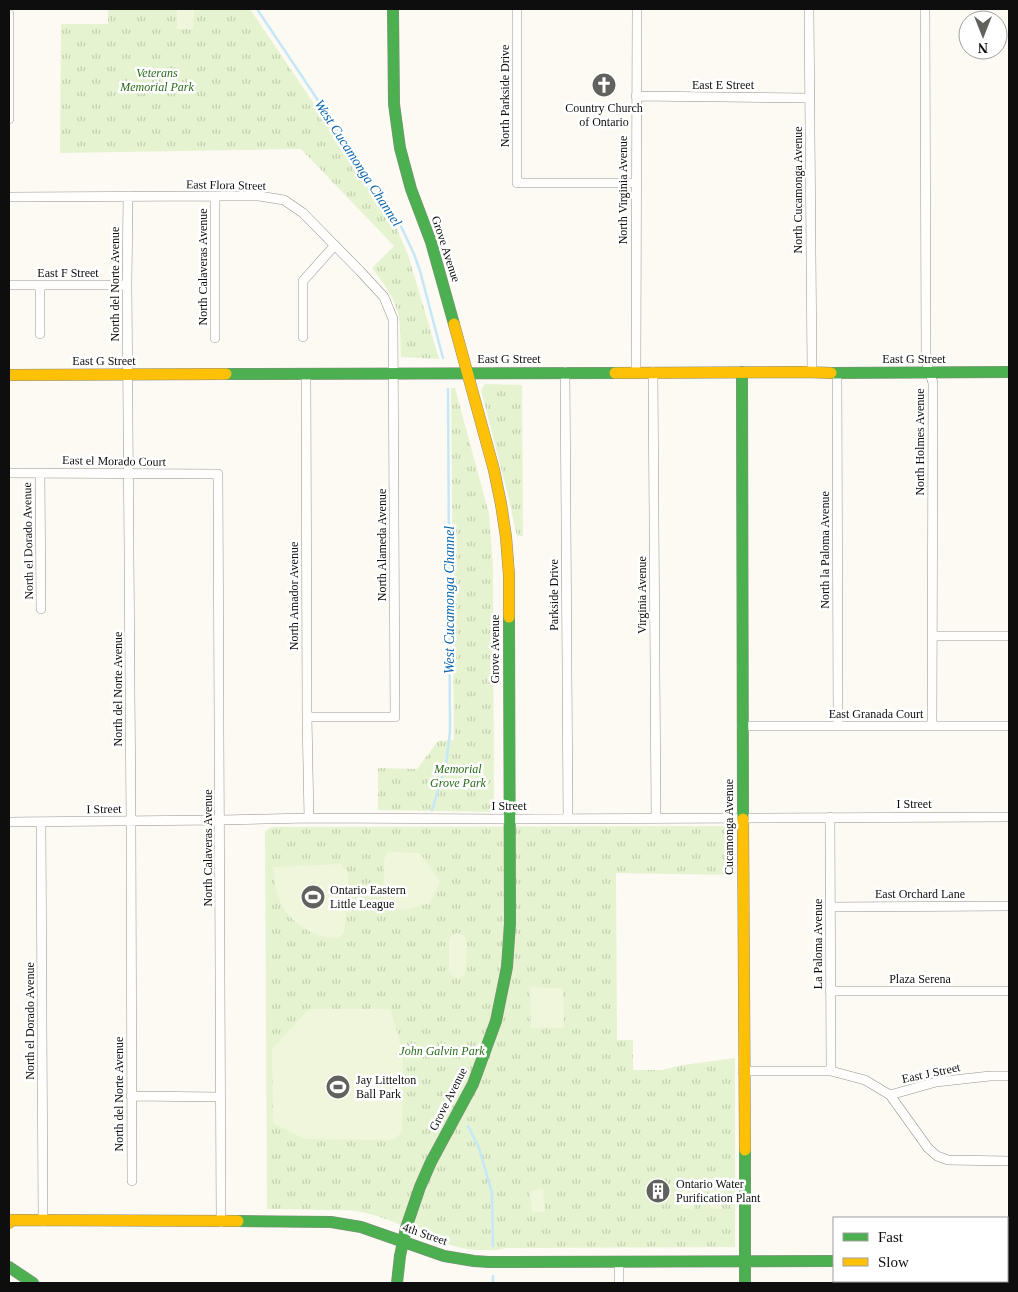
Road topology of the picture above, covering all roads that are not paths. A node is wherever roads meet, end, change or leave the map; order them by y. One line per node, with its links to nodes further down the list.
1 (393, 9): 21 (main road, Grove Avenue)
2 (517, 9): 10 (street, North Parkside Drive)
3 (637, 9): 7 (street, North Virginia Avenue)
4 (809, 9): 8 (street, North Cucamonga Avenue)
5 (925, 9): 29 (street, North Holmes Avenue)
6 (9, 14): 9 (street)
7 (636, 96): 8 (street, East E Street); 10 (street, North Virginia Avenue)
8 (809, 98): 26 (street, North Cucamonga Avenue)
9 (9, 119)
10 (636, 183): 23 (street, North Virginia Avenue)
11 (128, 196): 12 (street, East Flora Street); 13 (street, East Flora Street); 17 (street, North del Norte Avenue)
12 (215, 196): 14 (street, East Flora Street); 20 (street, North Calaveras Avenue)
13 (9, 197)
14 (336, 245): 19 (street); 31 (street, East Flora Street)
15 (9, 285): 16 (street, East F Street)
16 (40, 285): 17 (street, East F Street); 18 (street)
17 (127, 285): 33 (street, North del Norte Avenue)
18 (40, 334)
19 (303, 337)
20 (215, 338)
21 (467, 372): 22 (main road, East G Street); 31 (main road, East G Street); 51 (main road, Grove Avenue)
22 (565, 372): 23 (main road, East G Street); 52 (street, Parkside Drive)
23 (636, 372): 24 (main road, East G Street)
24 (652, 372): 25 (main road, East G Street); 50 (street, Virginia Avenue)
25 (742, 372): 26 (main road, East G Street); 42 (main road, Cucamonga Avenue)
26 (812, 372): 28 (main road, East G Street)
27 (1009, 372): 29 (main road, East G Street)
28 (837, 373): 29 (main road, East G Street); 43 (street, North la Paloma Avenue)
29 (930, 373): 39 (street, North Holmes Avenue)
30 (306, 374): 31 (main road, East G Street); 33 (main road, East G Street); 41 (street, North Amador Avenue)
31 (394, 374): 41 (street, North Alameda Avenue)
32 (9, 375): 33 (main road, East G Street)
33 (128, 375): 36 (street, North del Norte Avenue)
34 (9, 473): 35 (street, East el Morado Court)
35 (40, 473): 36 (street, East el Morado Court); 38 (street, North el Dorado Avenue)
36 (129, 474): 37 (street, East el Morado Court); 54 (street, North del Norte Avenue)
37 (218, 474): 53 (street, North Calaveras Avenue)
38 (41, 609)
39 (932, 636): 40 (street); 44 (street, North Holmes Avenue)
40 (1009, 636)
41 (307, 717): 49 (street, North Amador Avenue)
42 (742, 726): 43 (street, East Granada Court); 47 (main road, Cucamonga Avenue)
43 (838, 726): 44 (street, East Granada Court)
44 (932, 726): 45 (street, East Granada Court)
45 (1009, 726)
46 (1009, 816): 48 (street, I Street)
47 (743, 817): 48 (street, I Street); 50 (street, I Street); 61 (main road, Cucamonga Avenue)
48 (830, 817): 57 (street, La Paloma Avenue)
49 (309, 818): 51 (street, I Street); 53 (street, I Street)
50 (656, 818): 52 (street, I Street)
51 (509, 819): 52 (street, I Street); 72 (main road, Grove Avenue)
52 (568, 819)
53 (220, 820): 54 (street, I Street); 66 (street, North Calaveras Avenue)
54 (131, 821): 56 (street, I Street); 65 (street, North del Norte Avenue)
55 (9, 822): 56 (street, I Street)
56 (42, 822): 69 (street, North el Dorado Avenue)
57 (830, 906): 58 (street, East Orchard Lane); 59 (street, La Paloma Avenue)
58 (1009, 906)
59 (830, 991): 60 (street, Plaza Serena); 62 (street, La Paloma Avenue)
60 (1009, 991)
61 (743, 1071): 62 (street, East J Street); 75 (main road, Cucamonga Avenue)
62 (831, 1071): 64 (street, East J Street)
63 (1009, 1076): 64 (street, East J Street)
64 (890, 1095): 67 (street)
65 (132, 1096): 66 (street); 68 (street, North del Norte Avenue)
66 (220, 1097): 71 (street, North Calaveras Avenue)
67 (1009, 1161)
68 (132, 1181)
69 (43, 1220): 70 (main road, 4th Street); 71 (main road, 4th Street)
70 (9, 1221)
71 (221, 1222): 72 (main road, 4th Street)
72 (403, 1242): 76 (main road, 4th Street); 79 (main road, Grove Avenue)
73 (9, 1260): 78 (main road)
74 (833, 1260): 75 (main road, 4th Street)
75 (744, 1261): 76 (main road, 4th Street); 81 (main road, Cucamonga Avenue)
76 (619, 1262): 80 (street)
77 (9, 1267): 78 (main road)
78 (31, 1281)
79 (397, 1283)
80 (619, 1283)
81 (744, 1283)

